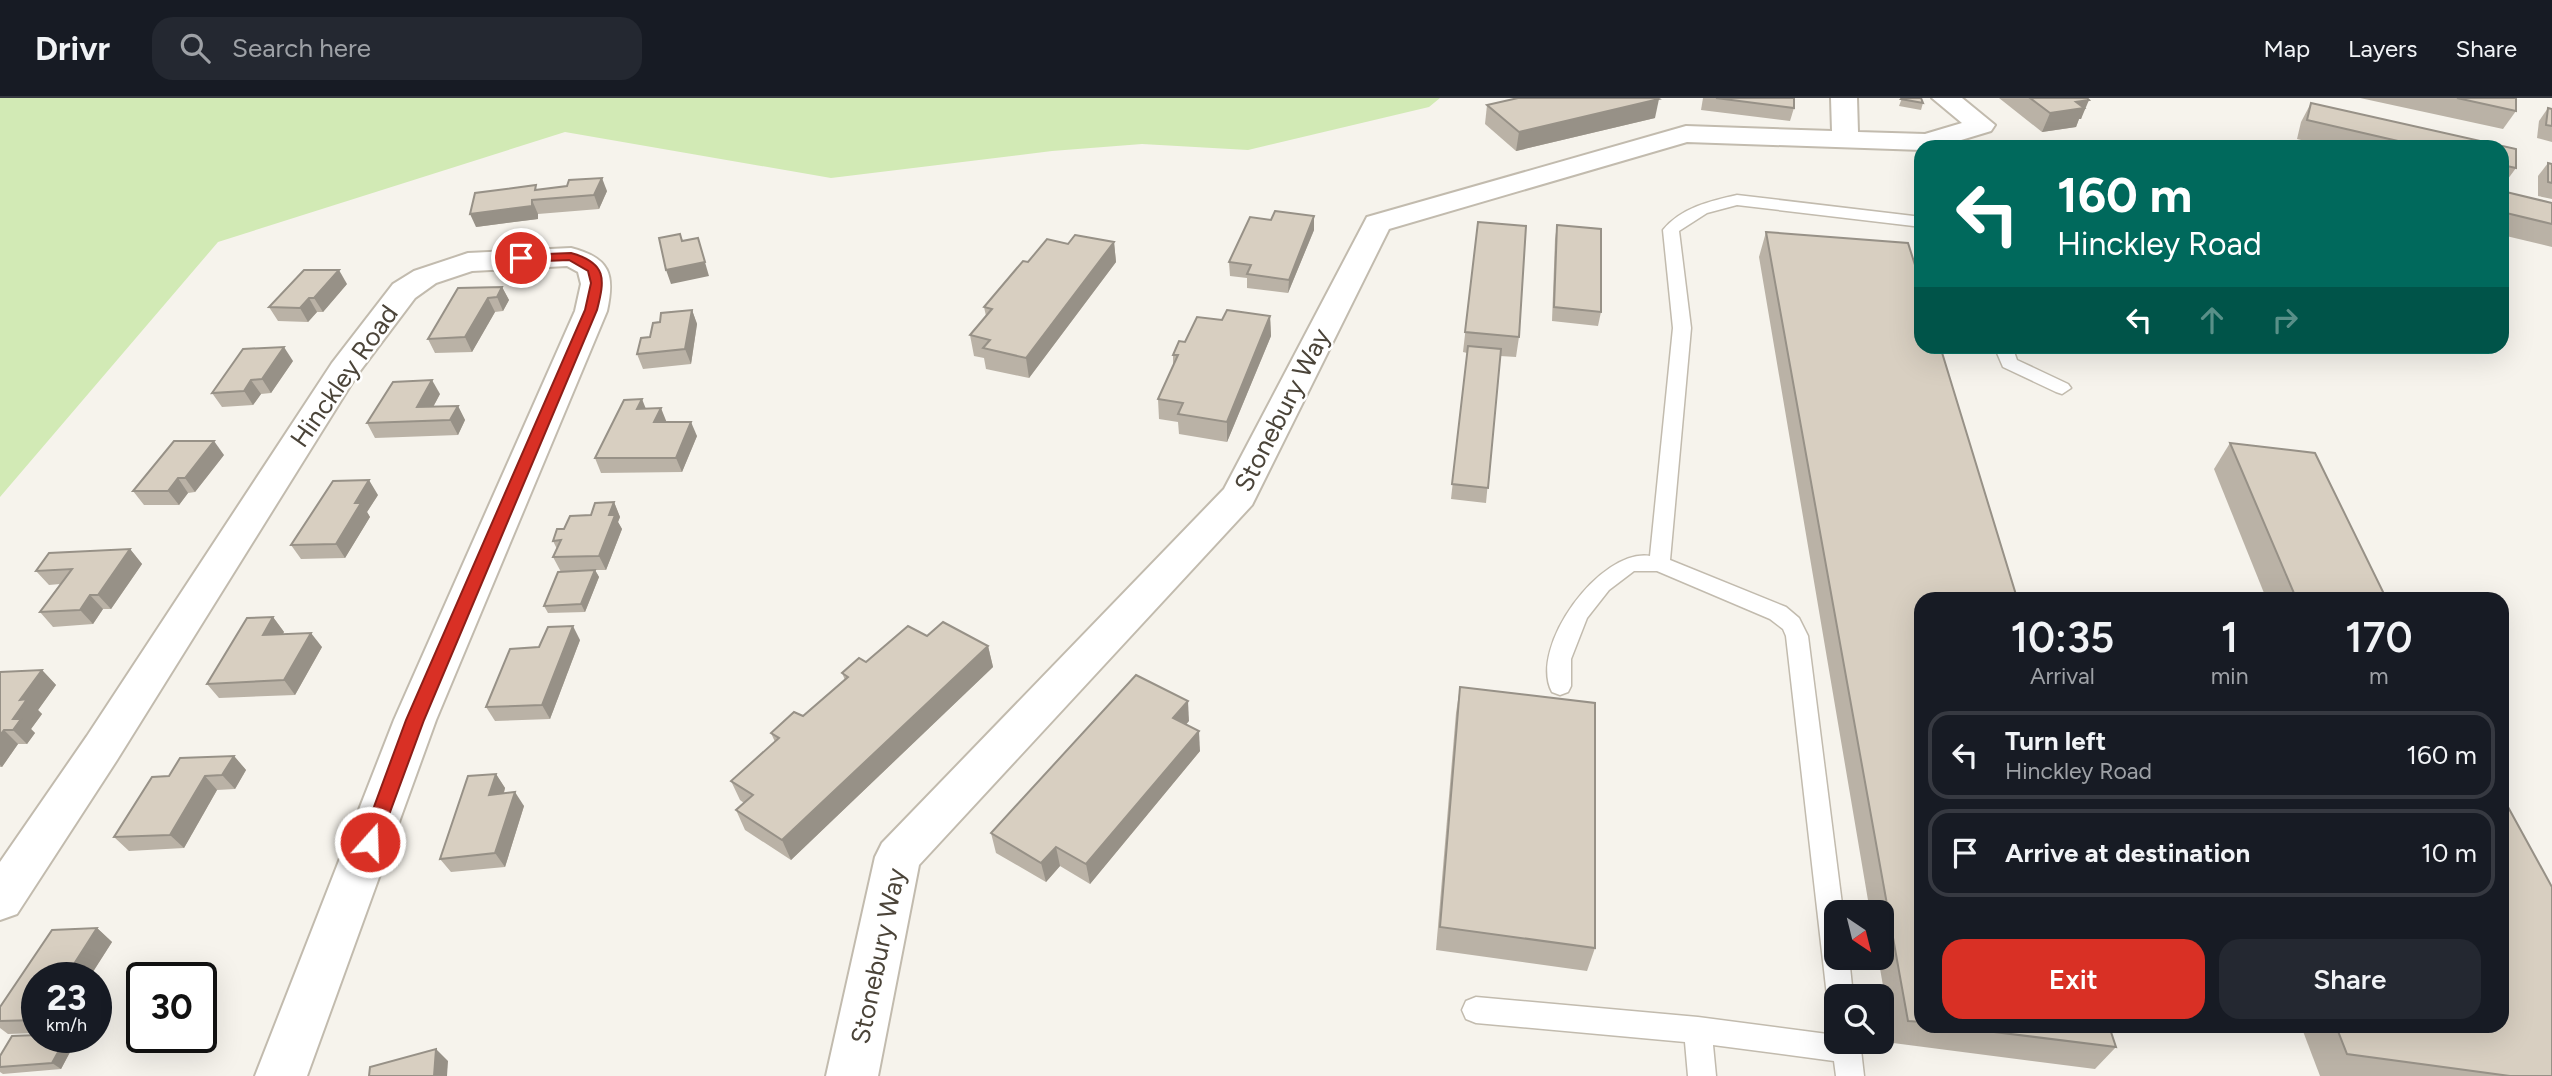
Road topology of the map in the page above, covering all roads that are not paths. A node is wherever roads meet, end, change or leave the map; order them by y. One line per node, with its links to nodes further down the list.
1 (1844, 98): 3 (street)
2 (1945, 98): 4 (street, Stonebury Way)
3 (1845, 139): 5 (street, Stonebury Way); 17 (street, Stonebury Way)
4 (1933, 140)
5 (1914, 142)
6 (1914, 221): 9 (lane)
7 (2005, 354): 8 (lane)
8 (2062, 388)
9 (1658, 564): 10 (lane); 12 (lane)
10 (1560, 687)
11 (0, 900): 16 (street, Hinckley Road)
12 (1839, 984)
13 (1476, 1010): 14 (lane)
14 (1698, 1030): 15 (lane); 18 (lane)
15 (1847, 1056)
16 (281, 1076)
17 (852, 1076)
18 (1702, 1076)

